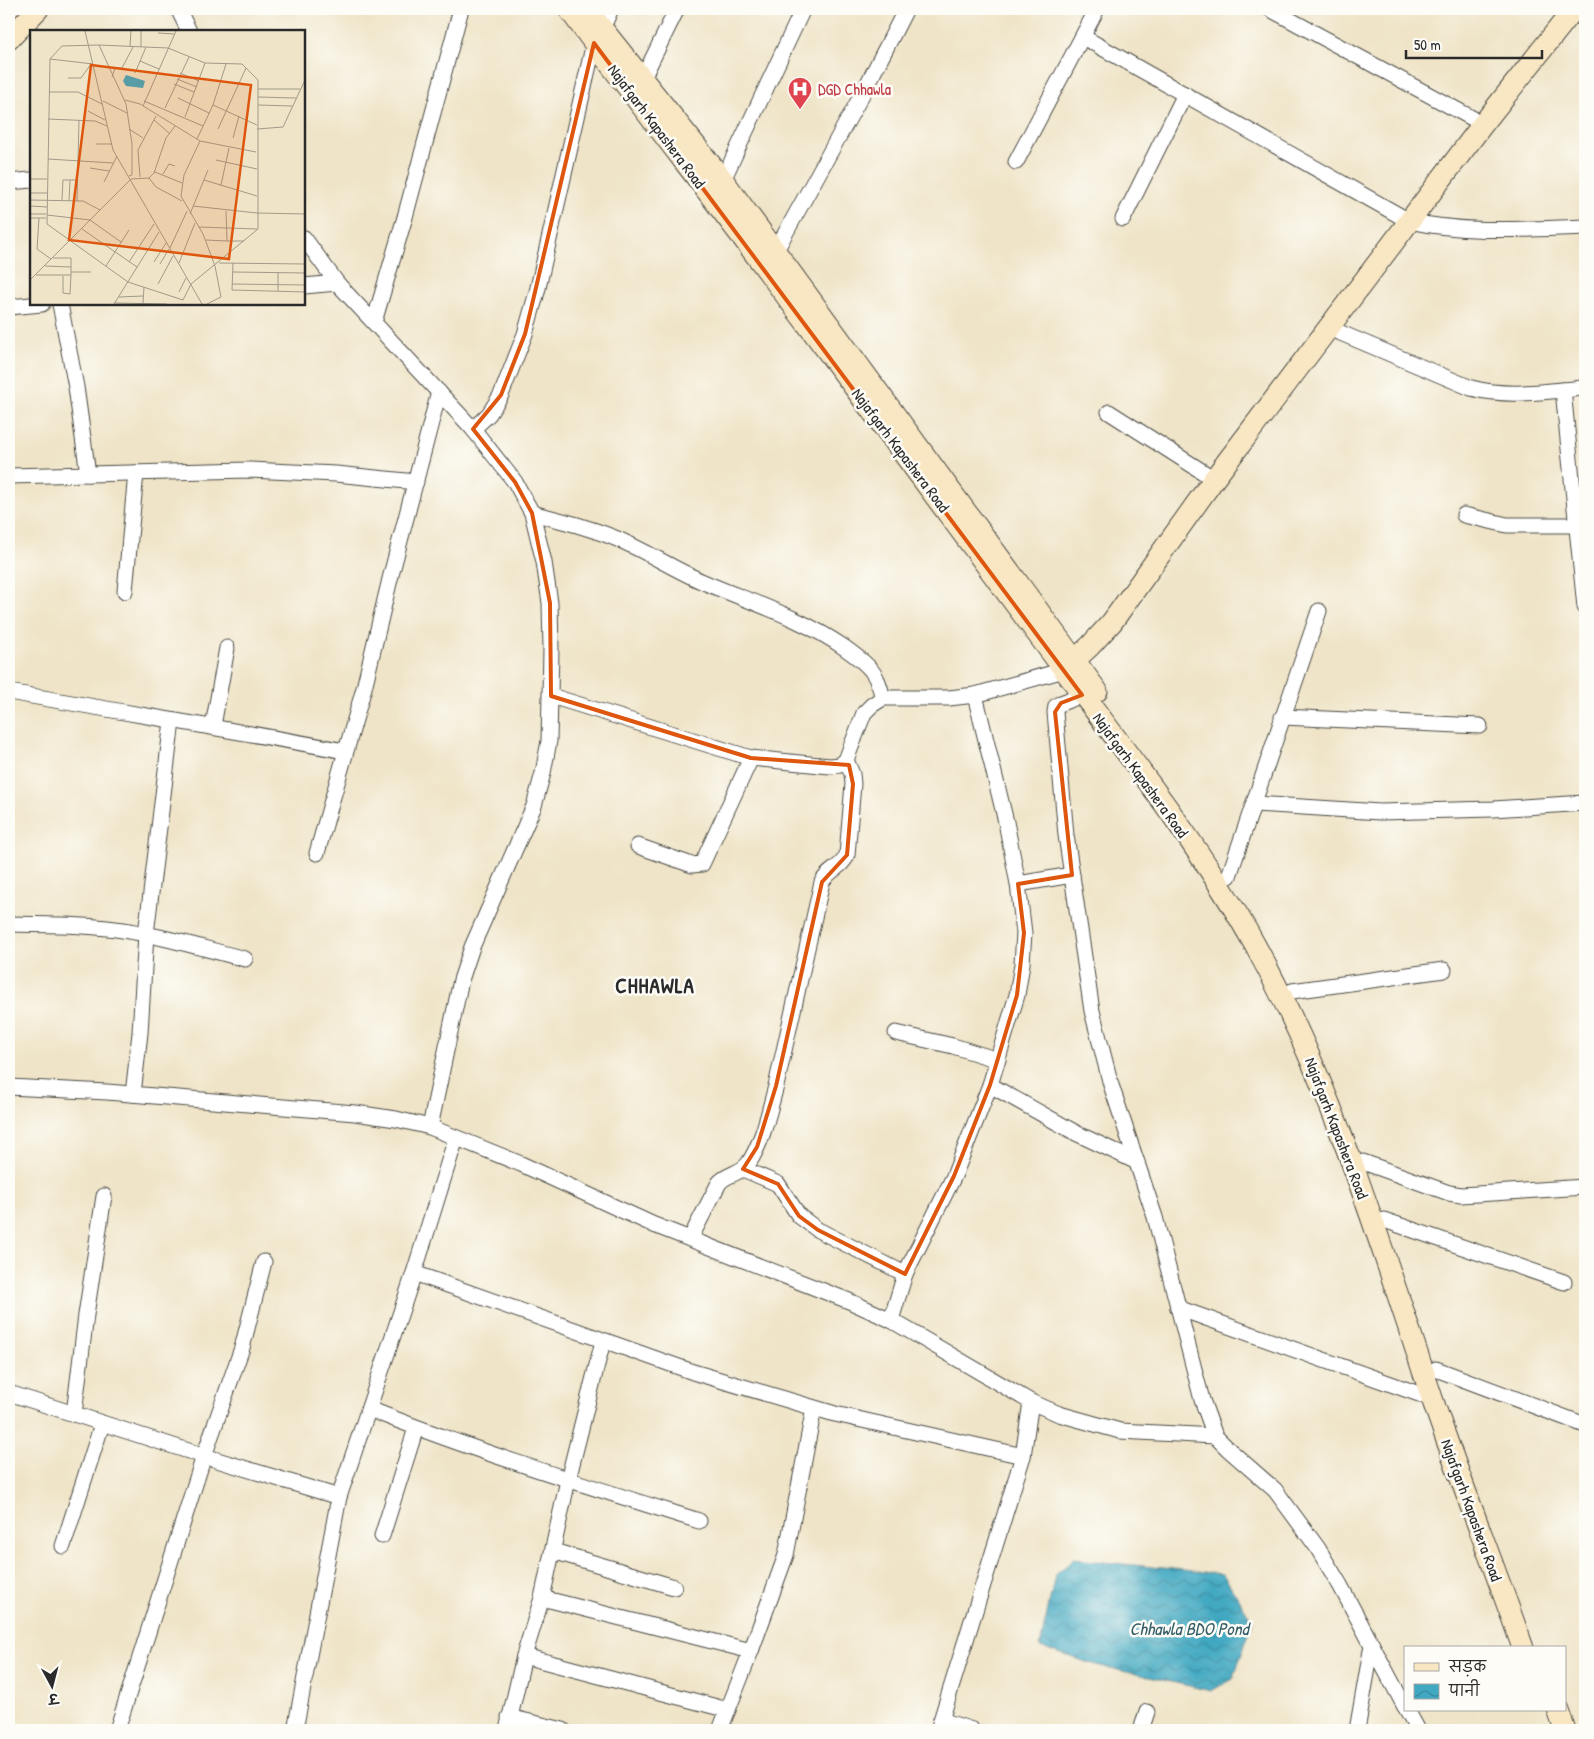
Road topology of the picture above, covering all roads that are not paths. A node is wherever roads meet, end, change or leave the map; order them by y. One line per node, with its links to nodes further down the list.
1 (38, 9): 16 (main road)
2 (178, 9): 13 (street)
3 (461, 9): 34 (street)
4 (569, 9): 14 (main road, Najafgarh Kapashera Road)
5 (586, 9): 14 (main road)
6 (611, 9): 14 (street)
7 (677, 9): 17 (street)
8 (803, 9): 22 (street)
9 (906, 9): 28 (street)
10 (1097, 9): 15 (street)
11 (1270, 9): 19 (street)
12 (1574, 9): 19 (main road)
13 (188, 30)
14 (598, 36): 17 (main road); 40 (street); 53 (main road, Najafgarh Kapashera Road)
15 (1083, 37): 18 (street); 20 (street)
16 (9, 38)
17 (642, 80): 22 (main road)
18 (1184, 94): 24 (street); 25 (street)
19 (1482, 124): 25 (main road)
20 (1016, 162)
21 (30, 180): 23 (street)
22 (723, 180): 28 (main road)
23 (9, 182)
24 (1123, 219)
25 (1409, 221): 26 (street); 35 (main road)
26 (1585, 227)
27 (305, 239): 29 (street)
28 (775, 252): 53 (main road)
29 (337, 283): 30 (street); 34 (street)
30 (305, 286)
31 (31, 305): 33 (street)
32 (60, 305): 42 (street)
33 (9, 307)
34 (374, 322): 38 (street)
35 (1329, 328): 37 (street); 44 (main road)
36 (1585, 388): 37 (street)
37 (1563, 390): 48 (street)
38 (439, 392): 40 (street); 45 (street)
39 (1109, 412): 44 (street)
40 (473, 429): 46 (street)
41 (136, 473): 42 (street); 45 (street); 49 (street)
42 (88, 474): 43 (street)
43 (9, 476)
44 (1214, 479): 53 (main road)
45 (416, 482): 63 (street)
46 (532, 513): 57 (street); 58 (street)
47 (1464, 515): 48 (street)
48 (1577, 525): 50 (street)
49 (124, 591)
50 (1585, 598)
51 (1318, 611): 59 (street)
52 (227, 648): 61 (street)
53 (1070, 665): 55 (main road, Najafgarh Kapashera Road); 56 (street); 71 (main road)
54 (9, 692): 60 (street)
55 (1082, 694): 70 (street); 101 (main road, Najafgarh Kapashera Road)
56 (975, 695): 58 (street); 72 (street)
57 (551, 696): 64 (street); 83 (street)
58 (883, 698): 65 (street)
59 (1282, 717): 62 (street); 67 (street)
60 (172, 721): 61 (street); 74 (street)
61 (213, 726): 63 (street)
62 (1480, 726)
63 (345, 751): 69 (street)
64 (752, 758): 65 (street); 68 (street)
65 (846, 760): 87 (street)
66 (1585, 803): 67 (street)
67 (1254, 804): 71 (street)
68 (638, 846)
69 (317, 854)
70 (1072, 875): 72 (street); 85 (street)
71 (1229, 876): 77 (main road)
72 (1018, 884): 79 (street)
73 (9, 924): 74 (street)
74 (146, 934): 75 (street); 82 (street)
75 (245, 959)
76 (1444, 970): 77 (street)
77 (1292, 991): 86 (main road)
78 (896, 1033): 79 (street)
79 (998, 1060): 80 (street)
80 (990, 1086): 85 (street); 94 (street)
81 (9, 1087): 82 (street)
82 (133, 1094): 83 (street)
83 (430, 1127): 84 (street)
84 (456, 1138): 91 (street); 93 (street)
85 (1137, 1162): 96 (street)
86 (1363, 1162): 88 (street); 90 (main road)
87 (743, 1169): 91 (street); 94 (street)
88 (1585, 1187)
89 (104, 1196): 105 (street)
90 (1384, 1220): 95 (street); 99 (main road)
91 (690, 1239): 97 (street)
92 (264, 1262): 110 (street)
93 (414, 1273): 98 (street); 104 (street)
94 (905, 1274): 97 (street)
95 (1564, 1282)
96 (1178, 1308): 101 (street); 109 (street)
97 (890, 1320): 102 (street)
98 (604, 1341): 103 (street); 112 (street)
99 (1436, 1369): 107 (street); 122 (main road)
100 (9, 1393): 105 (street)
101 (1433, 1399): 121 (main road, Najafgarh Kapashera Road)
102 (1031, 1402): 109 (street); 111 (street)
103 (814, 1408): 111 (street); 123 (street)
104 (369, 1409): 108 (street); 113 (street)
105 (74, 1414): 106 (street)
106 (102, 1424): 110 (street); 116 (street)
107 (1585, 1425)
108 (416, 1428): 112 (street); 115 (street)
109 (1215, 1436): 120 (street)
110 (204, 1456): 113 (street); 133 (street)
111 (1023, 1456): 132 (street)
112 (568, 1480): 114 (street); 117 (street)
113 (339, 1497): 134 (street)
114 (699, 1520)
115 (382, 1536)
116 (63, 1546)
117 (553, 1551): 118 (street); 119 (street)
118 (674, 1587)
119 (542, 1598): 123 (street); 124 (street)
120 (1372, 1645): 125 (street); 139 (street)
121 (1522, 1646)
122 (1534, 1646)
123 (752, 1651): 126 (street)
124 (524, 1656): 126 (street); 131 (street)
125 (1404, 1705)
126 (728, 1710): 136 (street)
127 (1147, 1712): 138 (street)
128 (1408, 1712): 140 (street)
129 (1546, 1712): 141 (main road)
130 (1559, 1712): 142 (main road)
131 (508, 1723): 135 (street)
132 (940, 1725): 137 (street)
133 (117, 1730)
134 (295, 1730)
135 (563, 1730)
136 (720, 1730)
137 (972, 1730)
138 (1141, 1730)
139 (1356, 1730)
140 (1418, 1730)
141 (1552, 1730)
142 (1565, 1730)

